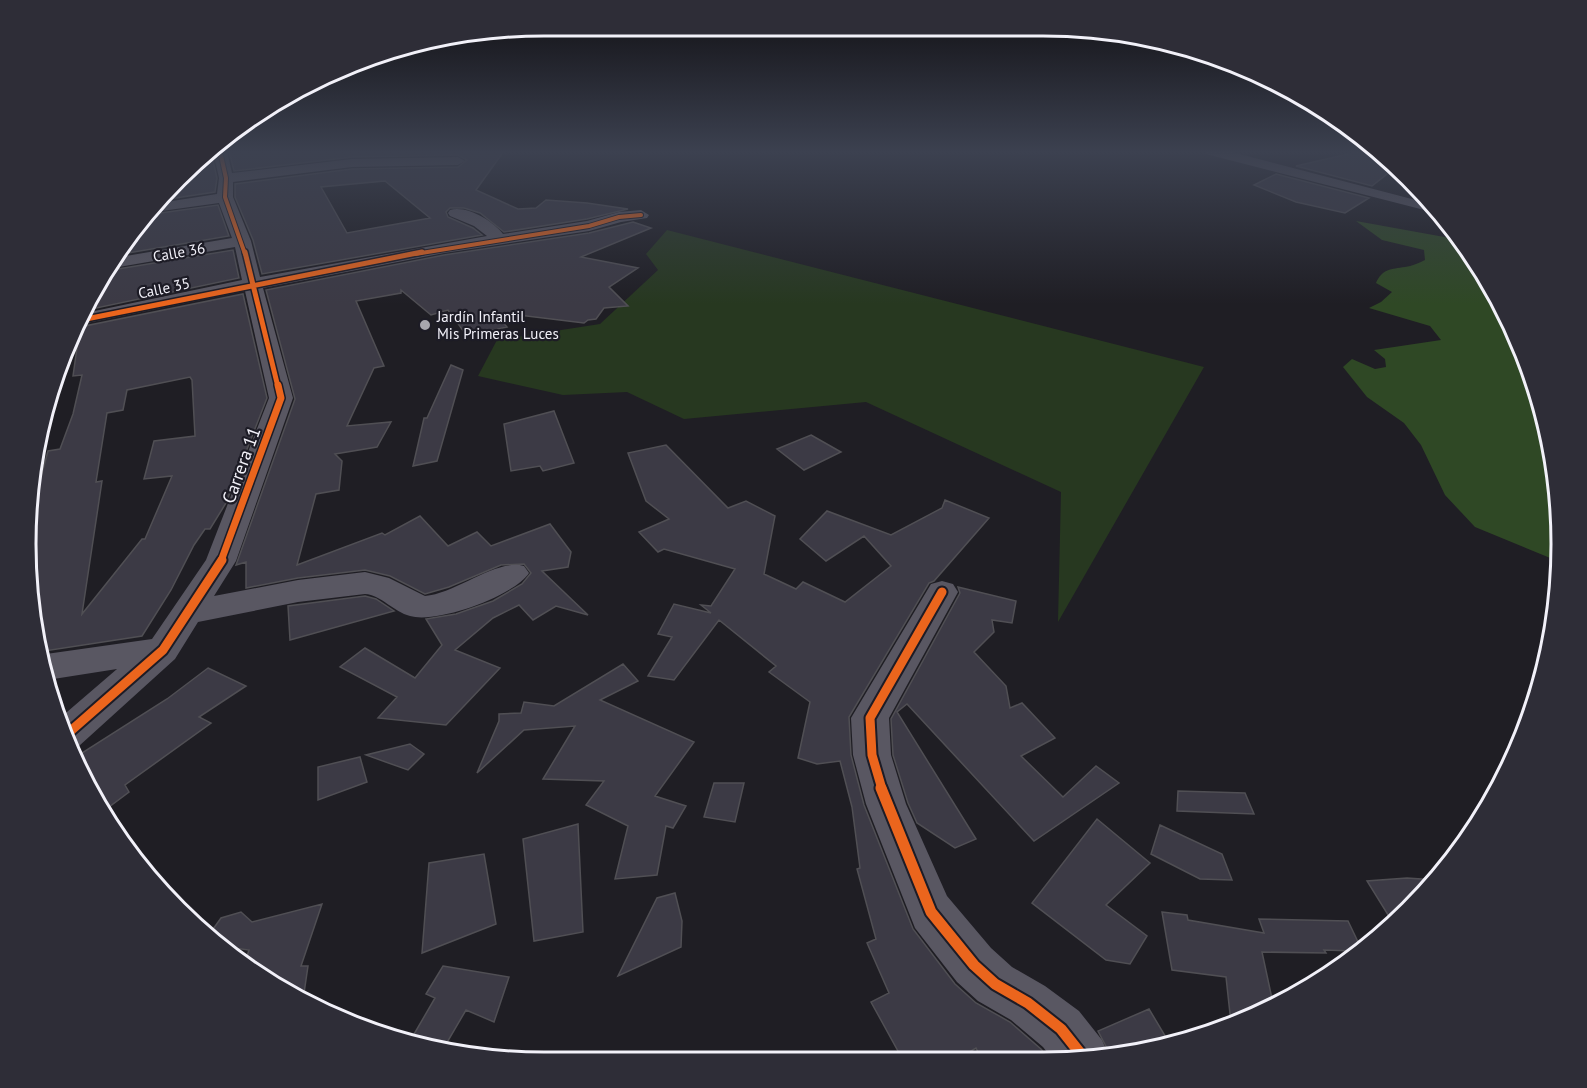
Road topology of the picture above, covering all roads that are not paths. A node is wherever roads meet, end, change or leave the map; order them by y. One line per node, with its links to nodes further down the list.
1 (229, 202): 7 (street, Carrera 11)
2 (1405, 202): 3 (street)
3 (1422, 206)
4 (456, 213): 6 (street)
5 (641, 215): 6 (street, Calle 35)
6 (498, 240): 9 (street, Calle 35)
7 (242, 241): 8 (street, Calle 36); 9 (street, Carrera 11)
8 (122, 262)
9 (253, 284): 10 (street, Calle 35); 13 (street, Carrera 11)
10 (88, 318)
11 (513, 573): 13 (street)
12 (942, 592): 17 (street)
13 (187, 613): 14 (street, Carrera 11)
14 (163, 650): 15 (street); 16 (street, Carrera 11)
15 (51, 666)
16 (72, 730)
17 (1078, 1051)

